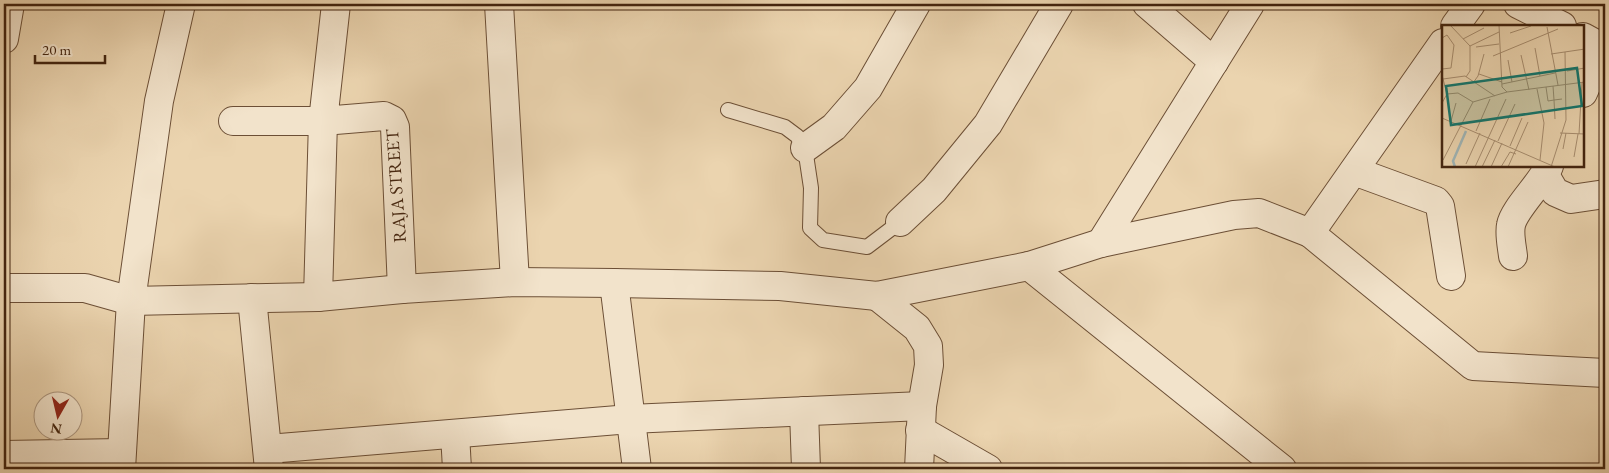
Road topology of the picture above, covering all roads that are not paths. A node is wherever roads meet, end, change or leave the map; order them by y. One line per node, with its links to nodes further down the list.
1 (10, 4): 13 (street)
2 (181, 4): 38 (street)
3 (336, 4): 20 (street)
4 (499, 4): 31 (street)
5 (916, 4): 21 (street)
6 (1059, 4): 25 (street)
7 (1147, 4): 16 (street)
8 (1250, 4): 16 (street)
9 (1470, 4): 11 (street)
10 (1518, 4): 12 (street)
11 (1456, 25)
12 (1560, 25)
13 (4, 39)
14 (1442, 44): 22 (street)
15 (1597, 45): 17 (street)
16 (1214, 62): 27 (street)
17 (1584, 90)
18 (728, 110): 21 (lane)
19 (234, 121): 20 (street)
20 (323, 121): 34 (street, RAJA STREET); 36 (street)
21 (805, 148): 25 (lane)
22 (1354, 170): 26 (street); 30 (street)
23 (1547, 171): 24 (street); 28 (street)
24 (1605, 194)
25 (900, 222)
26 (1310, 232): 27 (street); 39 (street)
27 (1101, 243): 29 (street)
28 (1513, 256)
29 (1029, 266): 35 (street); 52 (street)
30 (1451, 276)
31 (515, 282): 32 (street); 34 (street)
32 (614, 282): 35 (street); 42 (street)
33 (4, 288): 38 (street)
34 (402, 289): 36 (street)
35 (877, 296): 41 (street)
36 (318, 297): 37 (street)
37 (252, 298): 38 (street); 45 (street)
38 (131, 301): 46 (street)
39 (1605, 373)
40 (804, 411): 41 (street); 42 (street); 49 (street)
41 (921, 418): 50 (street); 51 (street)
42 (630, 420): 43 (street); 48 (street)
43 (455, 434): 45 (street); 47 (street)
44 (4, 455): 46 (street)
45 (268, 459)
46 (121, 461)
47 (457, 469)
48 (637, 469)
49 (806, 469)
50 (919, 469)
51 (988, 469)
52 (1281, 469)

